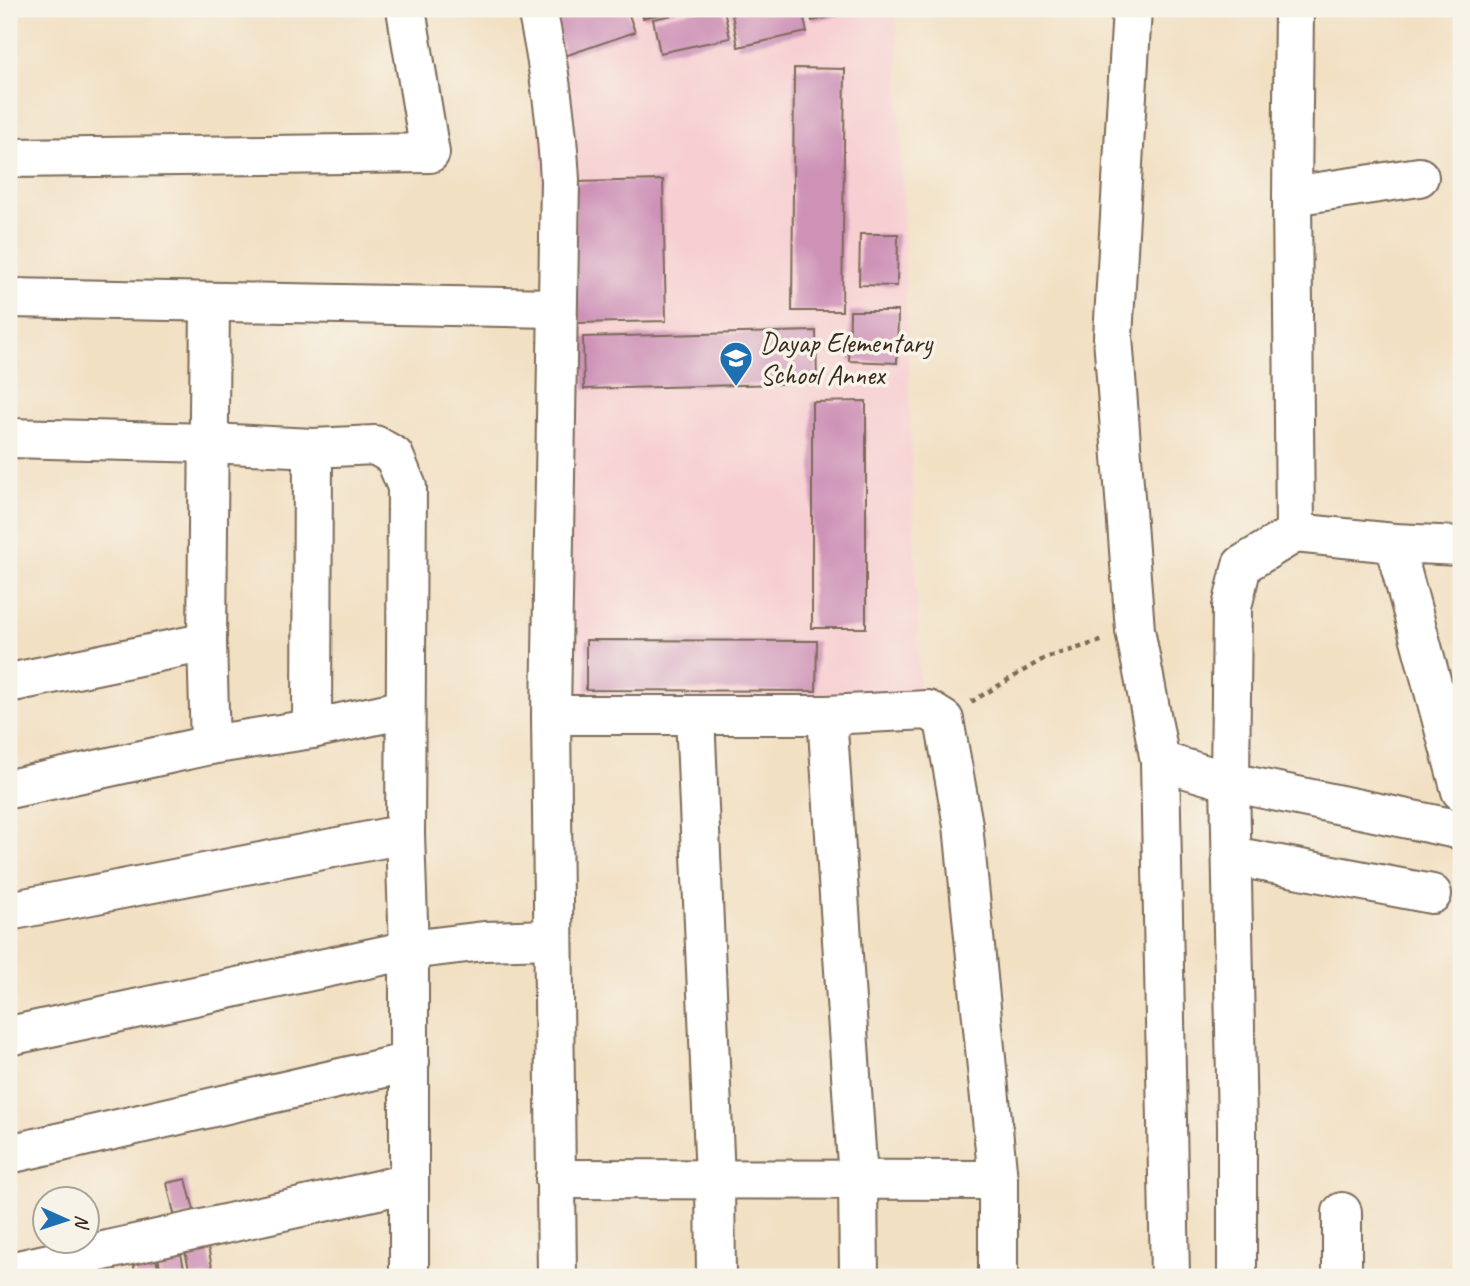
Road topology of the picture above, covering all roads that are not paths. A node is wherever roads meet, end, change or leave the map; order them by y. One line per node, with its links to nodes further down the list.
1 (406, 9): 5 (street)
2 (537, 9): 10 (street)
3 (1132, 9): 25 (street)
4 (1294, 9): 7 (street)
5 (9, 158)
6 (1419, 177): 7 (street)
7 (1292, 196): 14 (street)
8 (9, 298): 9 (street)
9 (210, 302): 10 (street); 12 (street)
10 (557, 308): 20 (street)
11 (9, 438): 12 (street)
12 (209, 443): 13 (street); 17 (street)
13 (313, 448): 19 (street); 23 (street)
14 (1295, 533): 15 (street); 26 (street)
15 (1394, 543): 16 (street); 28 (street)
16 (1461, 546)
17 (207, 642): 18 (street); 24 (street)
18 (9, 683)
19 (405, 709): 23 (street); 30 (street)
20 (551, 715): 21 (street); 34 (street)
21 (695, 715): 22 (street); 39 (street)
22 (827, 715): 41 (street); 42 (street)
23 (312, 729): 24 (street)
24 (210, 745): 27 (street)
25 (1160, 761): 26 (street); 51 (street)
26 (1230, 782): 29 (street); 31 (street)
27 (9, 789)
28 (1461, 791)
29 (1461, 830)
30 (405, 834): 33 (street); 35 (street)
31 (1232, 856): 32 (street); 52 (street)
32 (1432, 894)
33 (9, 911)
34 (552, 939): 35 (street); 40 (street)
35 (409, 950): 36 (street); 37 (street)
36 (9, 1036)
37 (410, 1062): 38 (street); 43 (street)
38 (9, 1154)
39 (715, 1178): 40 (street); 41 (street); 48 (street)
40 (555, 1179): 47 (street)
41 (858, 1180): 42 (street); 49 (street)
42 (999, 1180): 50 (street)
43 (409, 1183): 45 (street); 46 (street)
44 (1342, 1212): 53 (street)
45 (9, 1272)
46 (409, 1277)
47 (557, 1277)
48 (716, 1277)
49 (859, 1277)
50 (998, 1277)
51 (1170, 1277)
52 (1237, 1277)
53 (1342, 1277)

